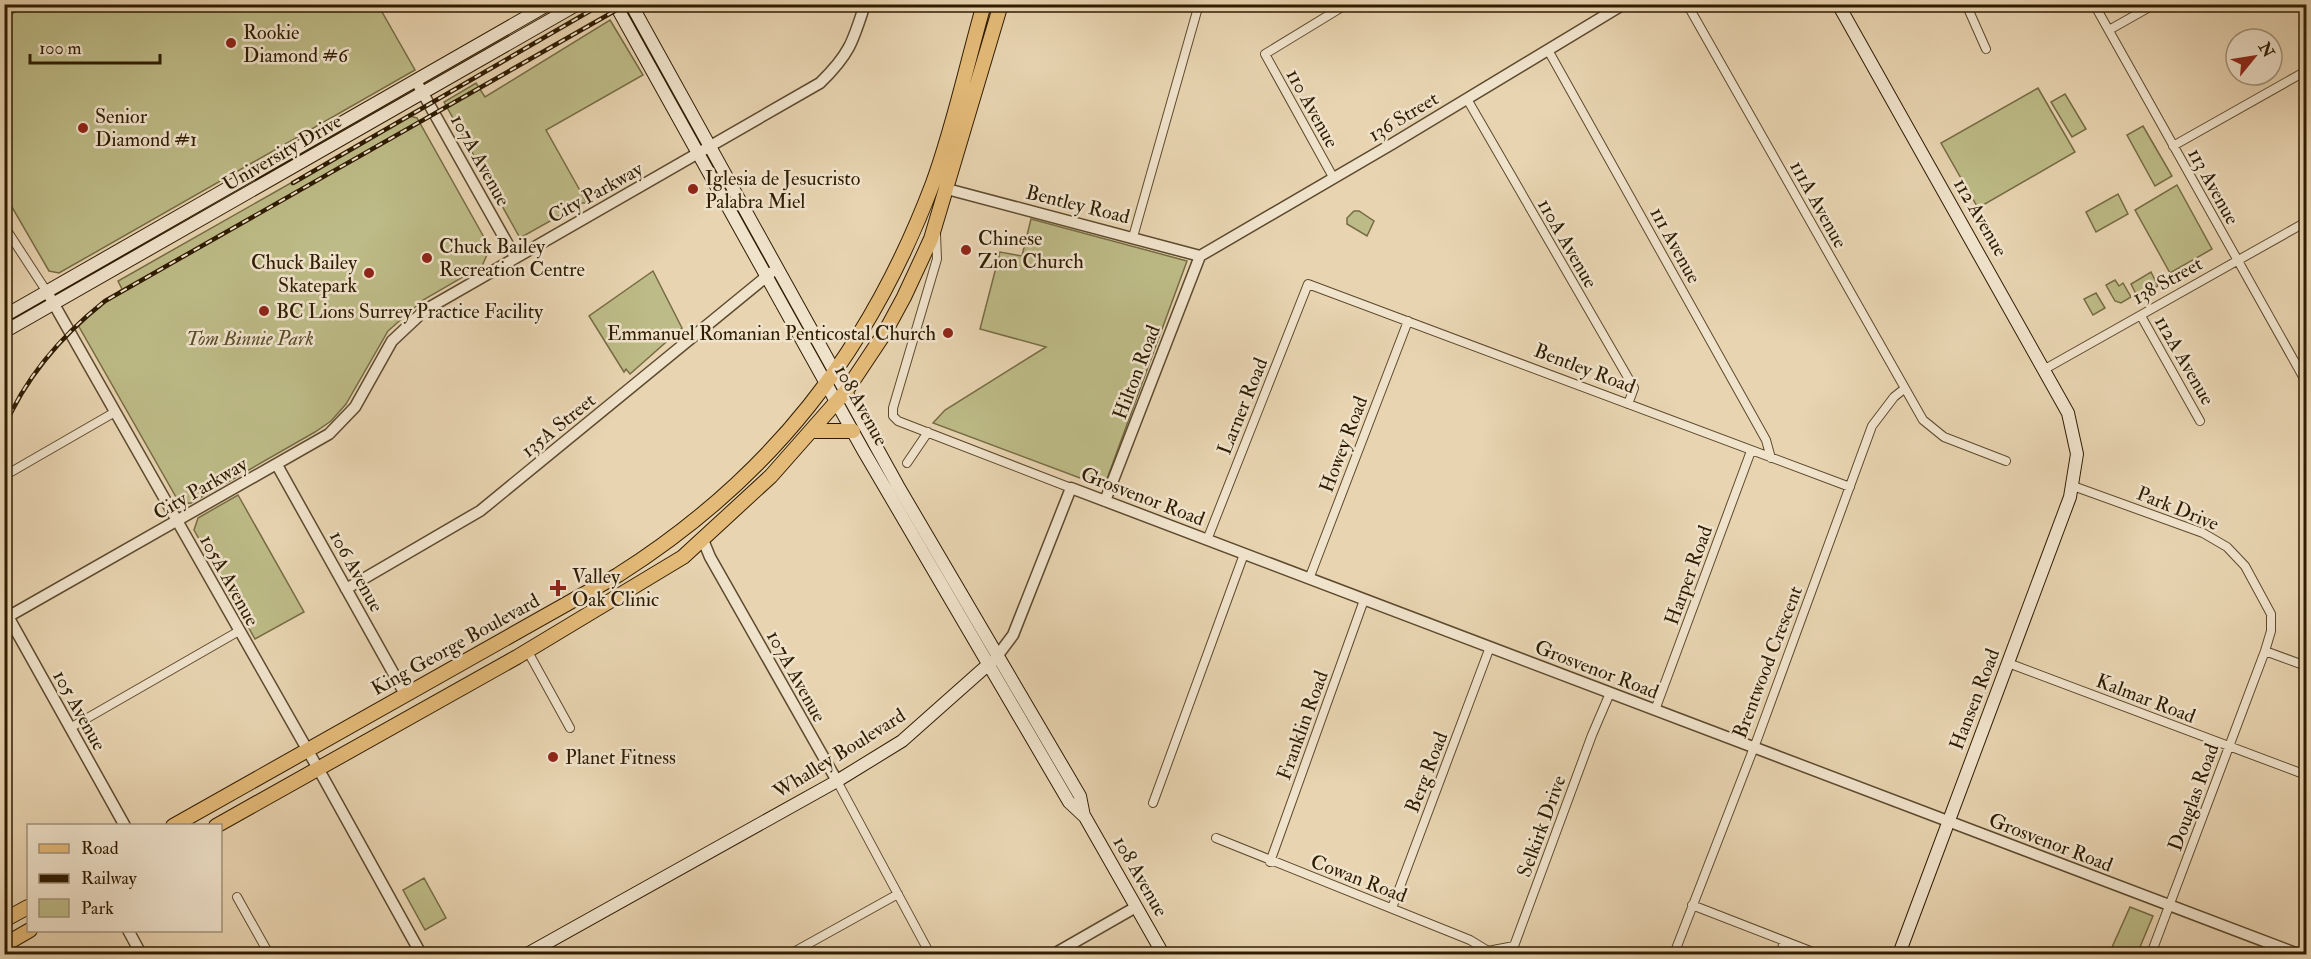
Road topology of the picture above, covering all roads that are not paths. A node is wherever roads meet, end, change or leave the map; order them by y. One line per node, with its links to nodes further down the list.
1 (549, 4): 20 (main road, University Drive)
2 (578, 4): 21 (main road, University Drive)
3 (615, 4): 25 (main road, 108 Avenue)
4 (631, 4): 24 (main road, 108 Avenue)
5 (865, 4): 24 (street, City Parkway)
6 (984, 4): 45 (main road, King George Boulevard)
7 (1001, 4): 27 (main road, King George Boulevard)
8 (1199, 4): 31 (street)
9 (1624, 4): 18 (street, 136 Street)
10 (1687, 4): 47 (street, 111A Avenue)
11 (1838, 4): 44 (main road, 112 Avenue)
12 (1966, 4): 17 (street)
13 (2094, 4): 16 (street, 113 Avenue)
14 (2155, 4): 16 (street)
15 (1344, 6): 26 (street, 110 Avenue)
16 (2109, 30): 23 (street, 113 Avenue)
17 (1986, 49)
18 (1548, 50): 22 (street, 136 Street); 58 (street, 111 Avenue)
19 (2307, 71): 23 (street)
20 (416, 81): 21 (street, 107A Avenue); 38 (main road, University Drive)
21 (423, 93): 33 (street, 107A Avenue); 39 (main road, University Drive)
22 (1467, 99): 26 (street, 136 Street); 49 (street, 110A Avenue)
23 (2173, 146): 34 (street, 113 Avenue)
24 (711, 147): 25 (street, City Parkway); 35 (main road, 108 Avenue)
25 (699, 154): 33 (street, City Parkway); 36 (main road, 108 Avenue)
26 (1334, 177): 32 (street, 136 Street)
27 (947, 189): 29 (main road, King George Boulevard); 31 (street, Bentley Road)
28 (2307, 222): 34 (street, 138 Street)
29 (935, 225): 48 (main road, King George Boulevard); 50 (street, King George Boulevard)
30 (4, 226): 38 (street, 105A Avenue)
31 (1133, 237): 32 (street, Bentley Road)
32 (1200, 256): 66 (street, Hilton Road)
33 (515, 257): 61 (street, City Parkway)
34 (2237, 261): 41 (street, 138 Street); 46 (street, 113 Avenue)
35 (777, 268): 36 (street, 135A Street); 45 (main road, 108 Avenue)
36 (767, 276): 45 (main road, 108 Avenue); 72 (street, 135A Street)
37 (1308, 284): 42 (street, Bentley Road); 69 (street, Larner Road)
38 (47, 292): 39 (street, 105A Avenue); 40 (main road, University Drive)
39 (54, 305): 43 (main road, University Drive); 51 (street, 105A Avenue)
40 (4, 316)
41 (2141, 316): 44 (street, 138 Street); 52 (street, 112A Avenue)
42 (1408, 321): 49 (street, Bentley Road); 71 (street, Howey Road)
43 (4, 333)
44 (2045, 369): 57 (main road, 112 Avenue)
45 (832, 378): 48 (main road, 108 Avenue); 75 (main road, King George Boulevard)
46 (2307, 382)
47 (1904, 389): 59 (street, 111A Avenue); 64 (street, Brentwood Crescent)
48 (842, 396): 53 (main road, King George Boulevard); 54 (main road, 108 Avenue); 81 (main road, 108 Avenue)
49 (1628, 404): 56 (street, Bentley Road)
50 (893, 408): 55 (street, Grosvenor Road)
51 (115, 412): 62 (street); 67 (street, 105A Avenue)
52 (2200, 421)
53 (813, 431): 54 (main road); 68 (main road, King George Boulevard)
54 (853, 431): 83 (main road, 108 Avenue)
55 (928, 432): 60 (street); 65 (street, Grosvenor Road)
56 (1751, 451): 58 (street, Bentley Road); 87 (street, Harper Road)
57 (2077, 454): 63 (main road, Hansen Road)
58 (1771, 458): 64 (street, Bentley Road)
59 (2006, 461)
60 (907, 463)
61 (277, 465): 67 (street, City Parkway); 72 (street, 106 Avenue)
62 (4, 476)
63 (2073, 486): 80 (street, Park Drive); 82 (main road, Hansen Road)
64 (1850, 487): 90 (street, Brentwood Crescent)
65 (1071, 488): 66 (street, Grosvenor Road); 81 (street, Whalley Boulevard)
66 (1105, 501): 69 (street, Grosvenor Road)
67 (177, 522): 74 (street, City Parkway); 76 (street, 105A Avenue)
68 (703, 540): 79 (main road, King George Boulevard); 95 (street, 107A Avenue)
69 (1207, 540): 70 (street, Grosvenor Road)
70 (1244, 554): 71 (street, Grosvenor Road); 96 (street)
71 (1309, 579): 73 (street, Grosvenor Road)
72 (346, 589): 86 (street, 106 Avenue)
73 (1364, 600): 78 (street, Grosvenor Road); 103 (street, Franklin Road)
74 (6, 616): 88 (street, 105 Avenue)
75 (534, 622): 77 (main road, King George Boulevard); 79 (main road)
76 (238, 631): 88 (street); 92 (street, 105A Avenue)
77 (506, 638): 79 (main road); 86 (main road, King George Boulevard)
78 (1490, 647): 85 (street, Grosvenor Road); 110 (street, Berg Road)
79 (527, 650): 89 (street); 93 (main road, King George Boulevard)
80 (2265, 651): 84 (street); 91 (street, Douglas Road)
81 (998, 656): 83 (main road, Whalley Boulevard); 97 (main road, 108 Avenue)
82 (2008, 663): 91 (street, Kalmar Road); 98 (main road, Hansen Road)
83 (988, 666): 95 (main road, Whalley Boulevard); 97 (main road, 108 Avenue)
84 (2307, 666)
85 (1610, 693): 87 (street, Grosvenor Road); 116 (street, Selkirk Drive)
86 (405, 694): 92 (main road, King George Boulevard)
87 (1655, 710): 90 (street, Grosvenor Road)
88 (70, 728): 99 (street, 105 Avenue)
89 (570, 728)
90 (1753, 747): 98 (street, Grosvenor Road); 106 (street, Brentwood Crescent)
91 (2228, 747): 94 (street, Kalmar Road); 108 (street, Douglas Road)
92 (307, 750): 93 (street, 105A Avenue); 100 (main road, King George Boulevard)
93 (318, 768): 101 (main road, King George Boulevard); 119 (street, 105A Avenue)
94 (2307, 775)
95 (837, 781): 104 (street, 107A Avenue); 120 (main road, Whalley Boulevard)
96 (1153, 803)
97 (1085, 817): 107 (main road, 108 Avenue)
98 (1948, 821): 108 (street, Grosvenor Road); 128 (main road, Hansen Road)
99 (124, 824)
100 (175, 824)
101 (218, 824)
102 (1216, 838): 103 (street, Cowan Road)
103 (1270, 862): 110 (street, Cowan Road)
104 (898, 894): 121 (street); 122 (street, 107A Avenue)
105 (237, 897): 118 (street)
106 (1692, 905): 114 (street); 125 (street, Brentwood Crescent)
107 (1136, 907): 123 (street); 124 (main road, 108 Avenue)
108 (2169, 907): 129 (street, Douglas Road); 130 (street, Grosvenor Road)
109 (27, 908): 111 (main road)
110 (1392, 908): 116 (street, Cowan Road)
111 (4, 920)
112 (27, 932): 115 (main road)
113 (129, 932): 117 (street)
114 (1783, 942): 126 (street); 127 (street)
115 (4, 945)
116 (1488, 953)
117 (141, 954)
118 (269, 954)
119 (421, 954)
120 (527, 954)
121 (790, 954)
122 (930, 954)
123 (1054, 954)
124 (1163, 954)
125 (1674, 954)
126 (1782, 954)
127 (1818, 954)
128 (1899, 954)
129 (2151, 954)
130 (2298, 954)

